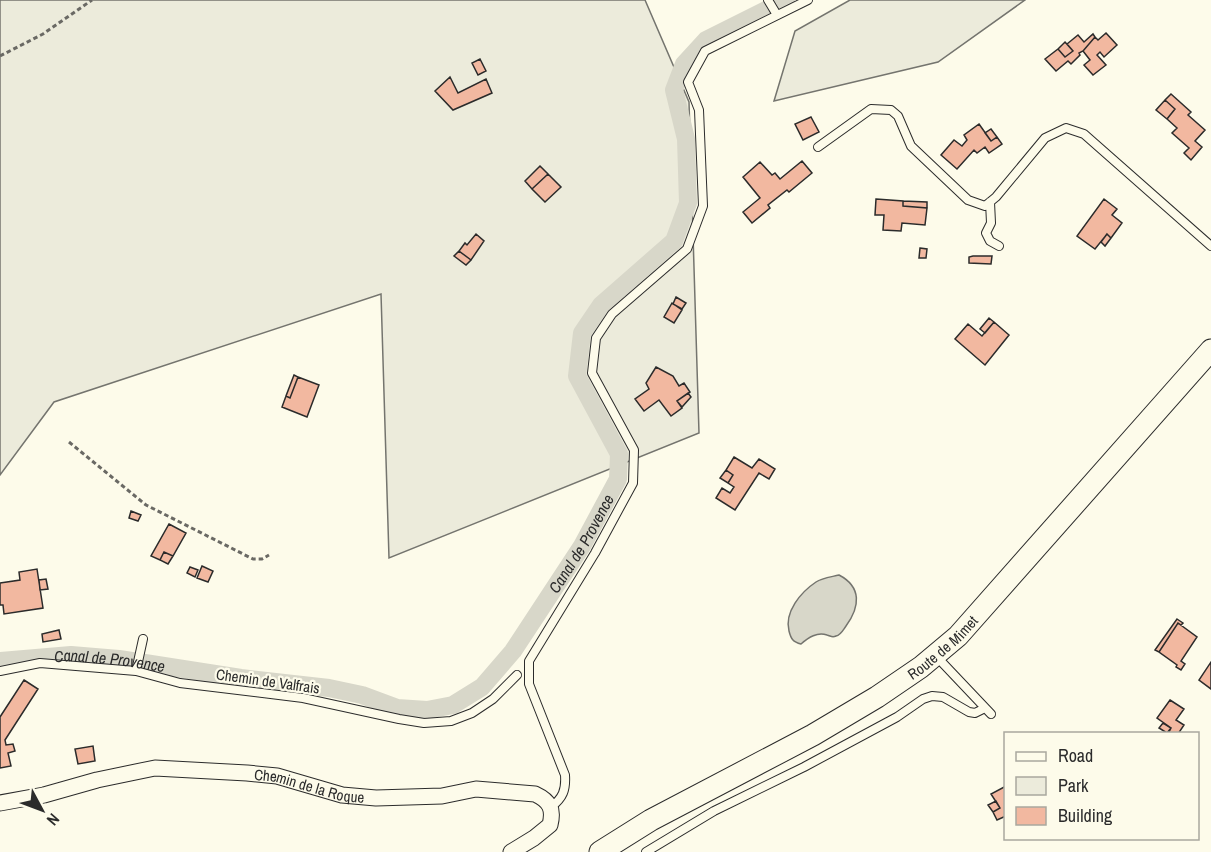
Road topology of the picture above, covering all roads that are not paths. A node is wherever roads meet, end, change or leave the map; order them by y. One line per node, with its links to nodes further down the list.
1 (768, 0): 3 (lane)
2 (808, 0): 3 (lane)
3 (777, 15): 15 (lane)
4 (818, 147): 5 (lane)
5 (990, 202): 6 (lane); 7 (lane)
6 (999, 246)
7 (1211, 246)
8 (1211, 350): 10 (main road, Route de Mimet)
9 (142, 639): 11 (lane)
10 (934, 655): 17 (main road, Route de Mimet); 18 (lane)
11 (137, 670): 12 (lane, Chemin de Valfrais); 13 (lane, Chemin de Valfrais)
12 (0, 671)
13 (517, 675)
14 (0, 802): 15 (street, Chemin de la Roque)
15 (551, 807): 16 (street)
16 (511, 852)
17 (600, 852)
18 (646, 852)

